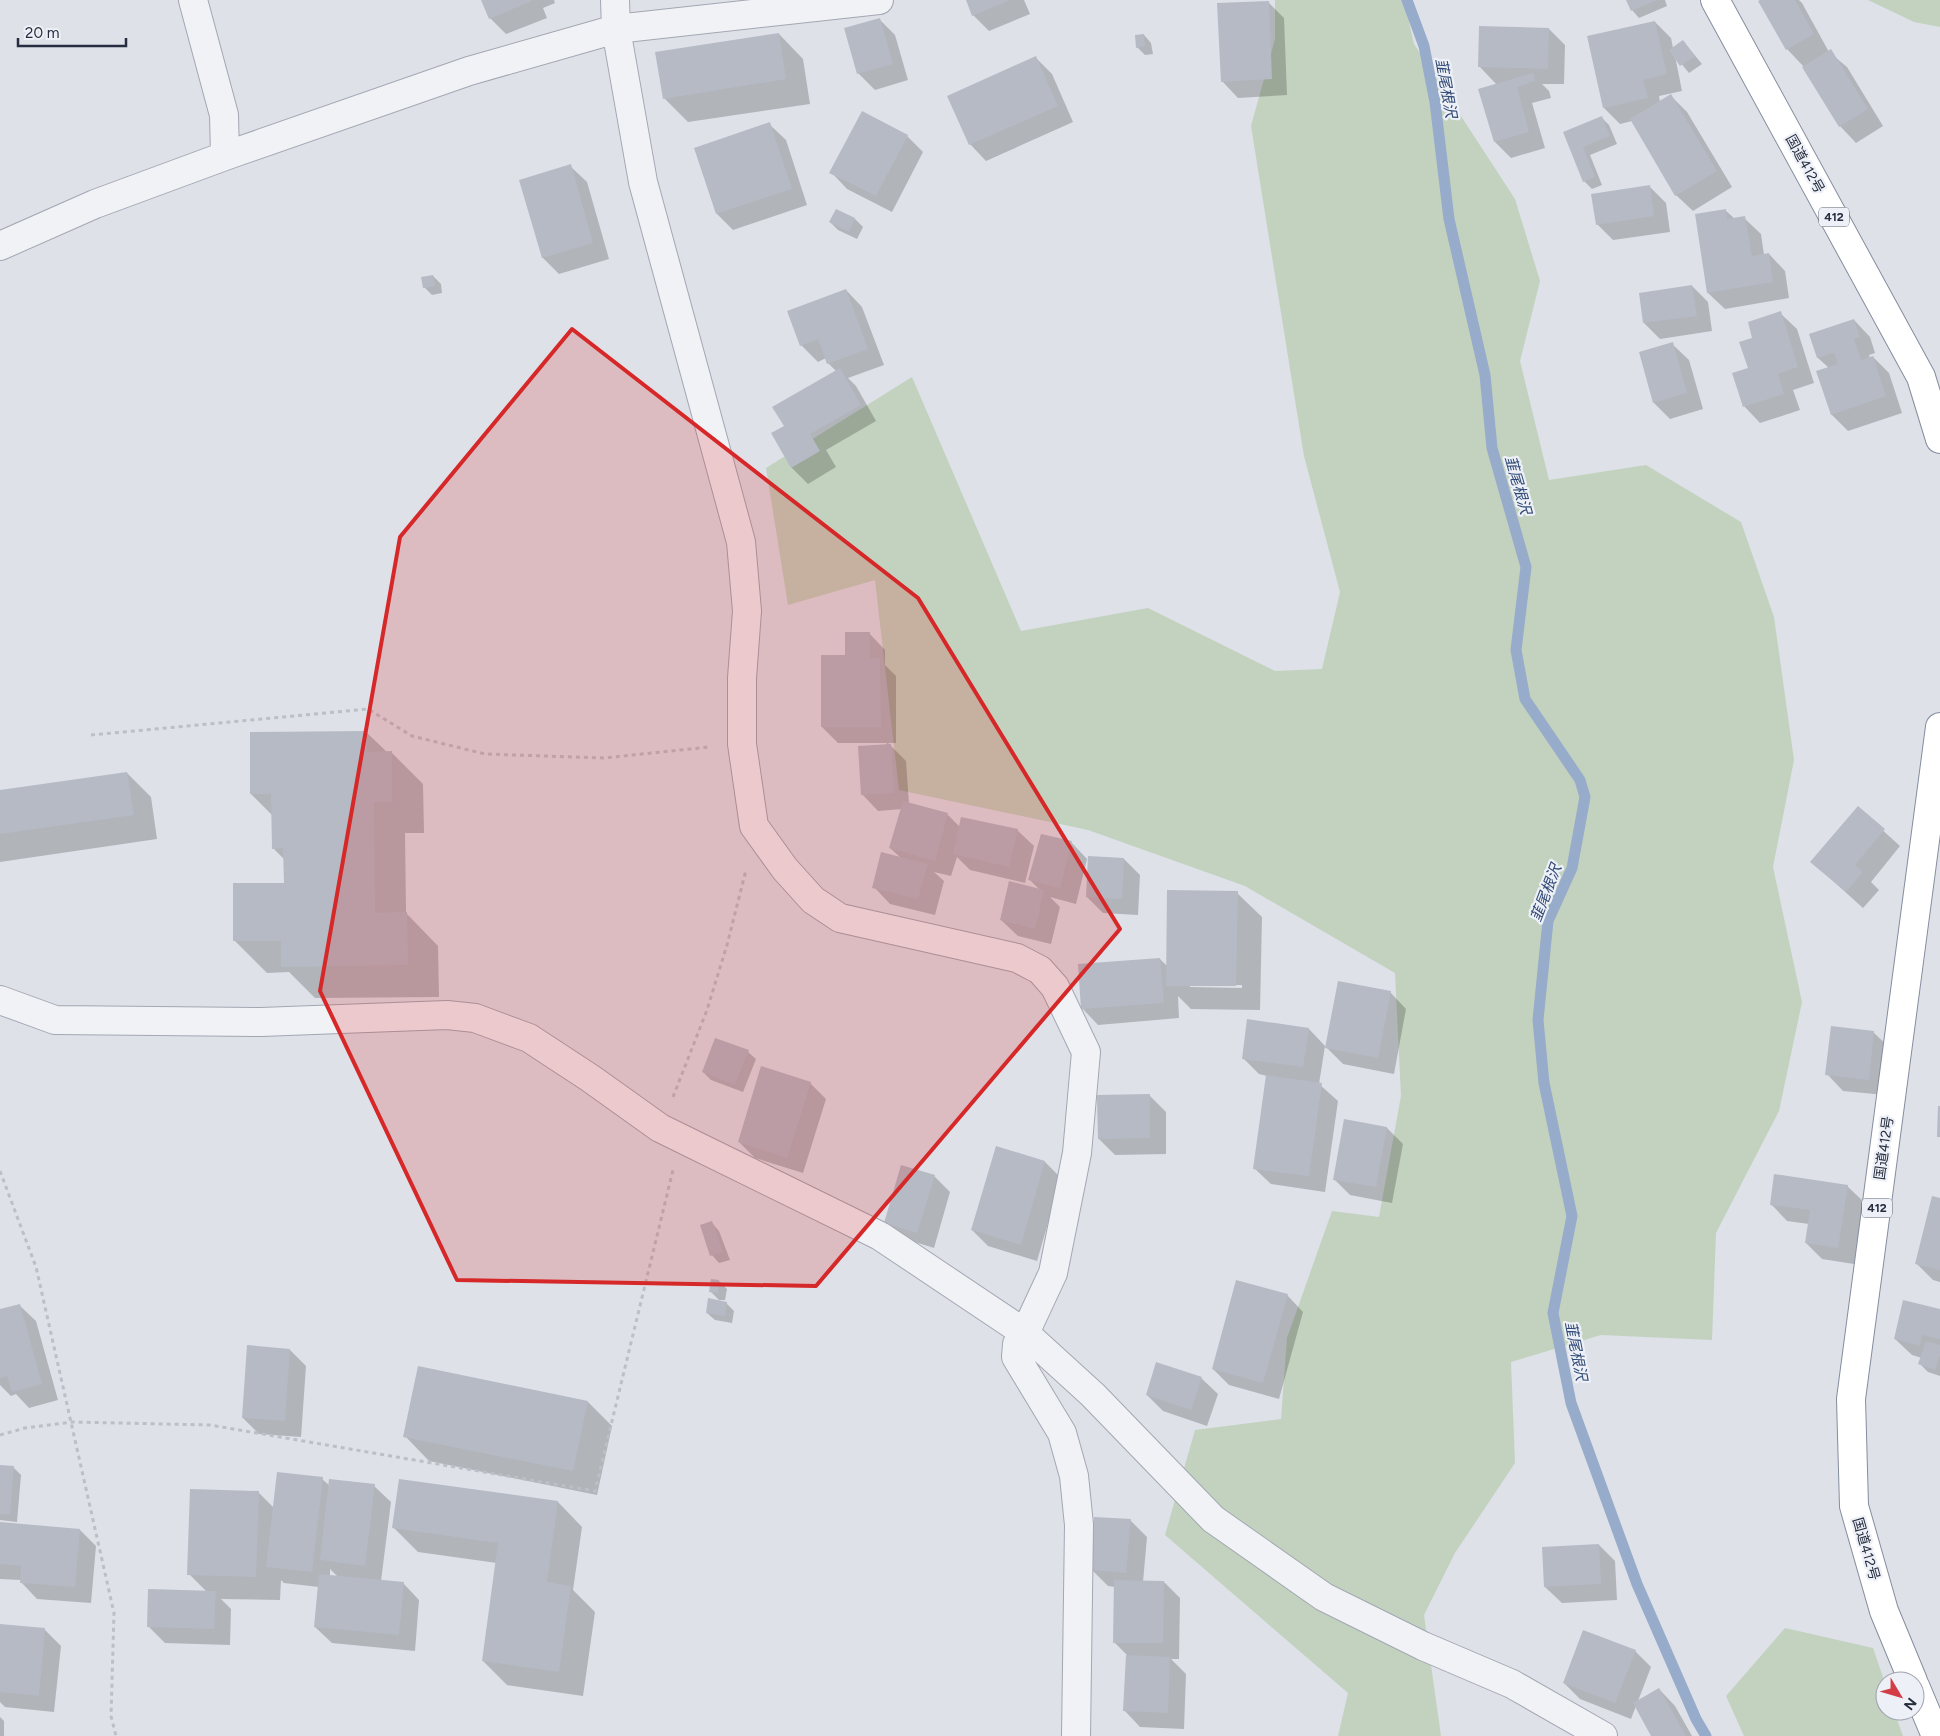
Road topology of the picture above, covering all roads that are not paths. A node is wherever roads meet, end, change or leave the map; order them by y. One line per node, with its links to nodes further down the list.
1 (193, 0): 6 (street)
2 (615, 0): 5 (street)
3 (879, 0): 5 (street)
4 (1716, 0): 8 (highway, 国道412号 / 412)
5 (616, 29): 6 (street); 11 (street)
6 (226, 156): 7 (street)
7 (0, 246)
8 (1940, 439)
9 (1940, 727): 12 (highway, 国道412号 / 412)
10 (0, 1000): 11 (street)
11 (1025, 1333): 14 (street); 15 (street)
12 (1909, 1671)
13 (1925, 1710): 16 (highway)
14 (1076, 1736)
15 (1603, 1736)
16 (1936, 1736)

